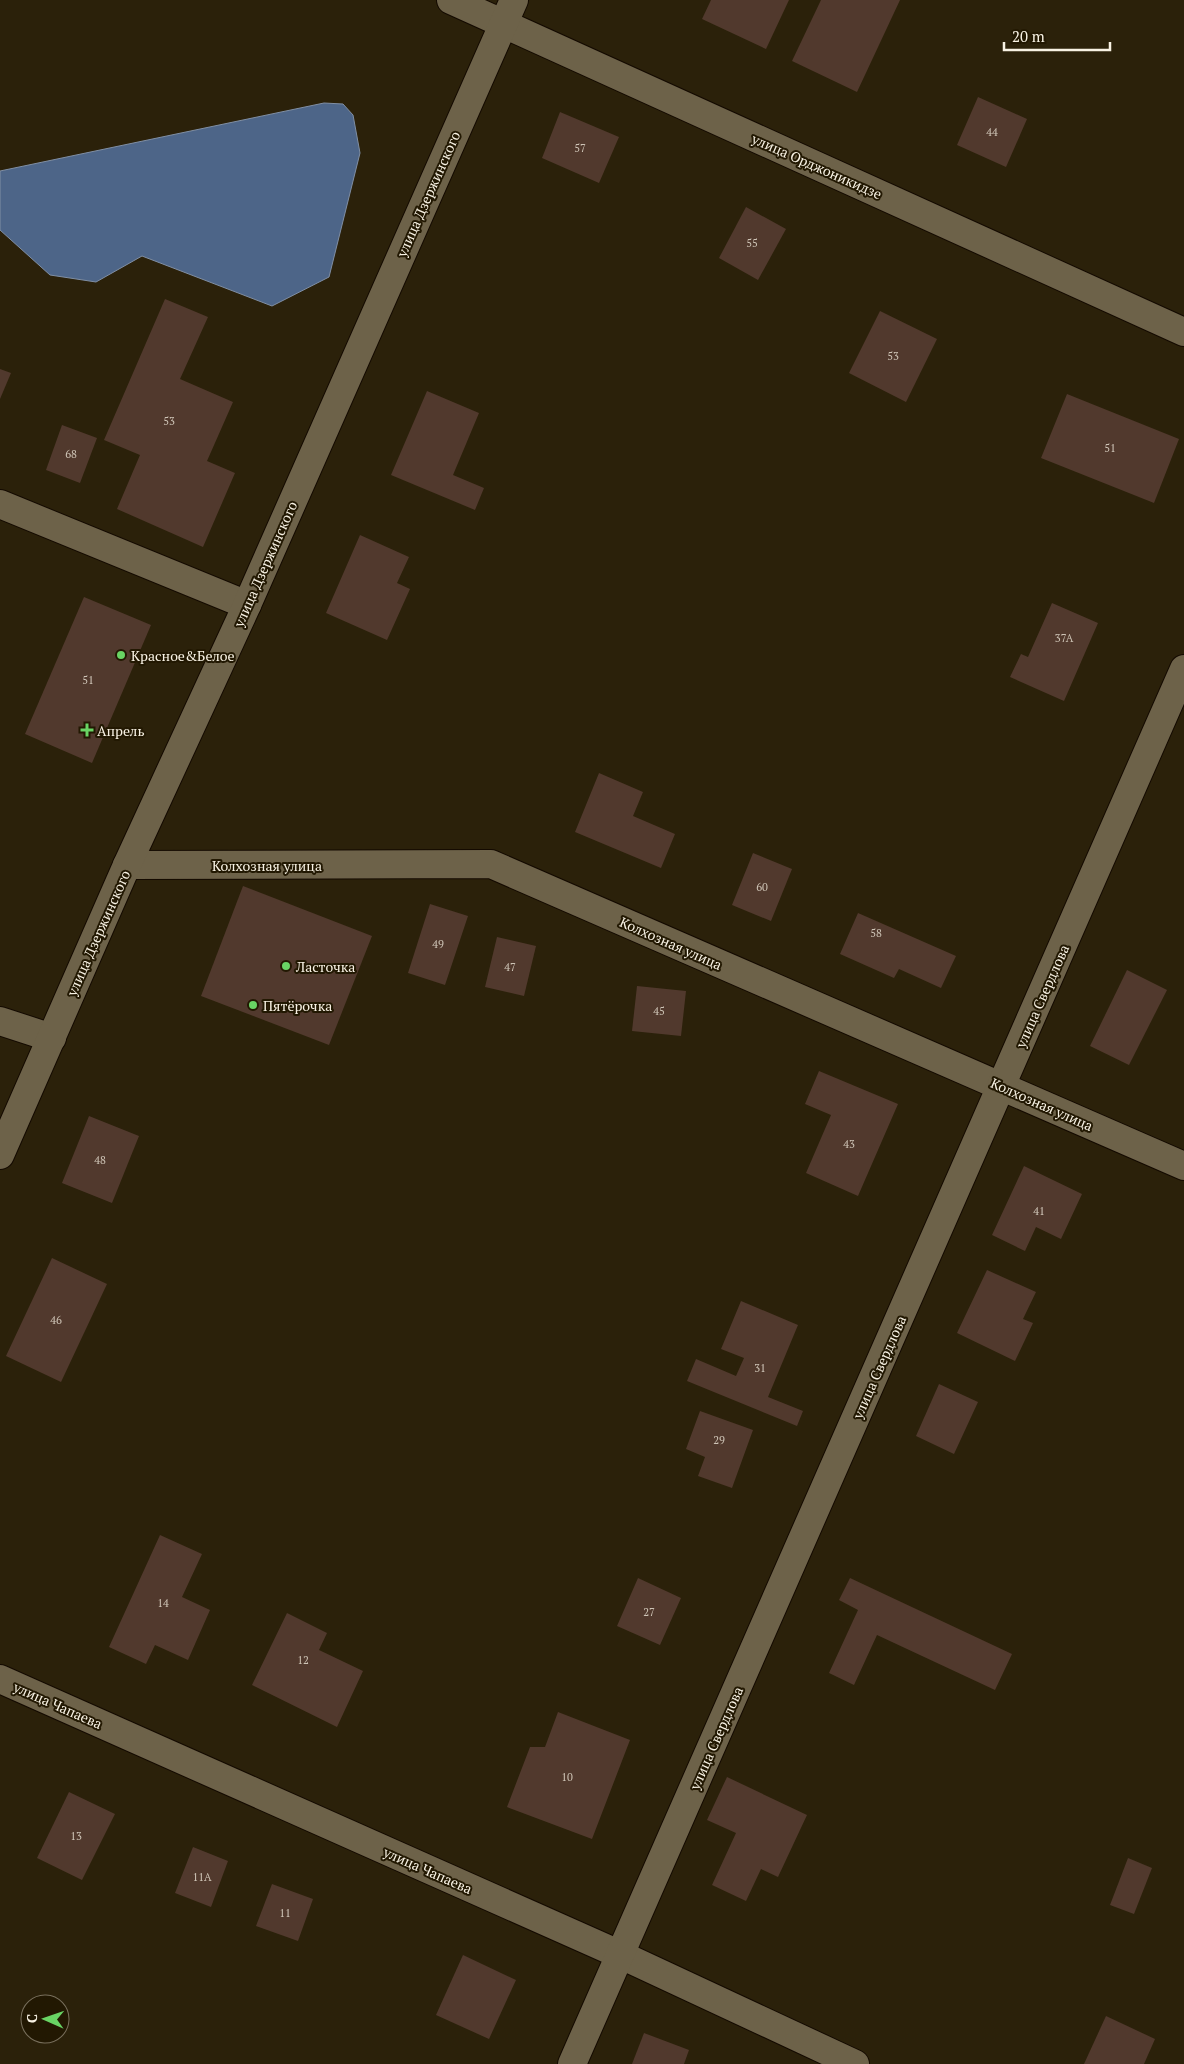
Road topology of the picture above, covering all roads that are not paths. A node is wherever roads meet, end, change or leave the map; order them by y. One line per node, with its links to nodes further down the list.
1 (451, 0): 2 (street, улица Орджоникидзе)
2 (509, 12): 3 (street, улица Орджоникидзе); 5 (street, улица Дзержинского)
3 (1184, 332)
4 (0, 504): 5 (street)
5 (247, 604): 7 (street, улица Дзержинского)
6 (1184, 669): 10 (street, улица Свердлова)
7 (127, 866): 9 (street, улица Дзержинского); 10 (street, Колхозная улица)
8 (0, 1021): 9 (street)
9 (52, 1038): 11 (street, улица Дзержинского)
10 (1002, 1087): 12 (street, Колхозная улица); 14 (street, улица Свердлова)
11 (0, 1155)
12 (1184, 1166)
13 (0, 1679): 14 (street, улица Чапаева)
14 (621, 1956): 15 (street, улица Свердлова); 16 (street, улица Чапаева)
15 (572, 2064)
16 (855, 2064)

